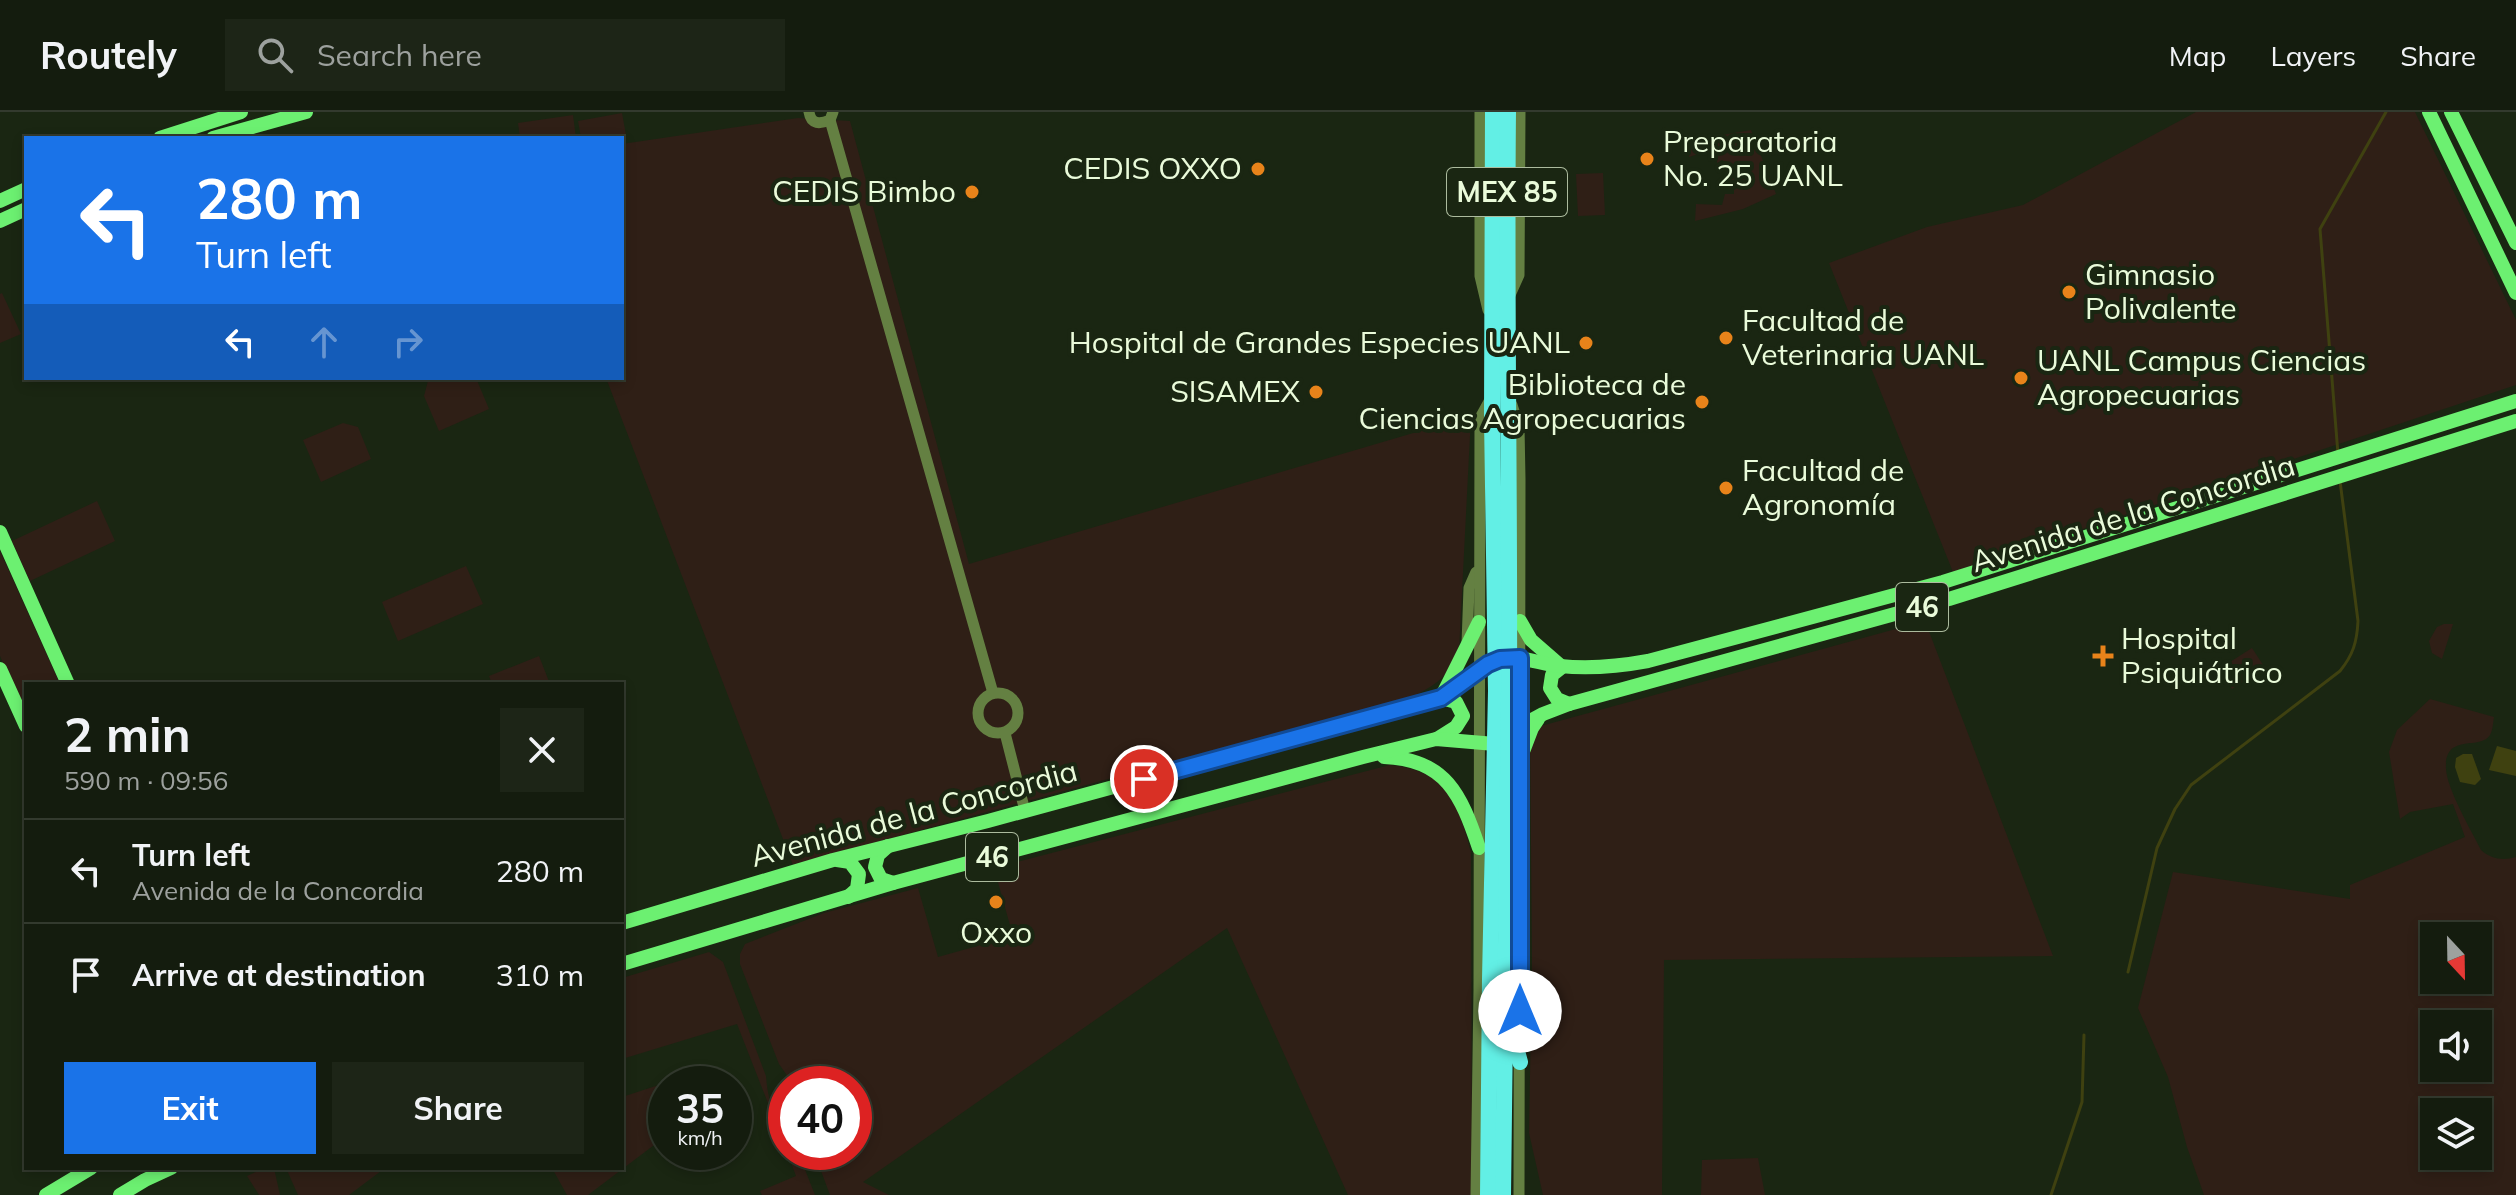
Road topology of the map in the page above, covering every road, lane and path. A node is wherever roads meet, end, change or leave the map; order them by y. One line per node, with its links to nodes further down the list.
1 (241, 112): 11 (main road)
2 (306, 112): 12 (main road)
3 (809, 112): 10 (street)
4 (1480, 112): 21 (street)
5 (1493, 112): 18 (highway, MEX 85)
6 (1508, 112): 18 (highway, MEX 85)
7 (1520, 112): 20 (street)
8 (2429, 112): 19 (main road)
9 (2451, 112): 17 (main road)
10 (832, 116): 35 (street)
11 (166, 136)
12 (220, 136)
13 (24, 190): 14 (main road)
14 (0, 201)
15 (24, 210): 16 (main road)
16 (0, 221)
17 (2516, 243)
18 (1500, 272): 20 (highway, MEX 85); 21 (highway, MEX 85)
19 (2516, 293)
20 (1507, 299): 22 (highway, MEX 85)
21 (1493, 321): 22 (highway, MEX 85)
22 (1499, 396): 26 (street); 27 (street); 56 (highway, MEX 85)
23 (2516, 401): 31 (main road, Avenida de la Concordia / 46)
24 (2516, 421): 37 (main road, Avenida de la Concordia / 46)
25 (0, 532): 34 (main road)
26 (1478, 568): 28 (street); 29 (street)
27 (1520, 621): 28 (street); 30 (street); 31 (main road)
28 (1479, 622): 29 (main road); 33 (street)
29 (1467, 644): 36 (main road)
30 (1520, 658): 31 (main road, Avenida de la Concordia / 46); 33 (main road, Avenida de la Concordia / 46); 40 (street)
31 (1562, 667): 37 (main road)
32 (0, 669): 39 (main road)
33 (1479, 670): 36 (main road, Avenida de la Concordia / 46); 43 (street)
34 (67, 682)
35 (993, 693): 41 (street); 41 (street)
36 (1441, 698): 42 (main road); 48 (main road, Avenida de la Concordia / 46)
37 (1569, 704): 38 (main road, Avenida de la Concordia / 46)
38 (1543, 714): 40 (main road, Avenida de la Concordia / 46); 45 (main road)
39 (24, 722)
40 (1519, 727): 43 (main road, Avenida de la Concordia / 46); 45 (street)
41 (1005, 733): 48 (street)
42 (1436, 739): 43 (main road, Avenida de la Concordia / 46); 44 (main road, Avenida de la Concordia / 46)
43 (1480, 743): 47 (street)
44 (1363, 757): 50 (main road); 52 (main road, Avenida de la Concordia / 46)
45 (1519, 762): 46 (street)
46 (1519, 785): 47 (street); 58 (street)
47 (1479, 786): 50 (street)
48 (1025, 811): 49 (main road, Avenida de la Concordia / 46)
49 (888, 846): 51 (main road, Avenida de la Concordia / 46); 52 (main road)
50 (1479, 848): 65 (street)
51 (833, 860): 53 (main road); 54 (main road, Avenida de la Concordia / 46)
52 (893, 883): 53 (main road, Avenida de la Concordia / 46)
53 (845, 899): 55 (main road, Avenida de la Concordia / 46)
54 (624, 922)
55 (624, 963)
56 (1497, 979): 57 (highway, MEX 85); 66 (highway, MEX 85)
57 (1504, 1003): 58 (highway); 67 (highway, MEX 85)
58 (1520, 1062): 68 (street)
59 (88, 1170): 63 (main road)
60 (141, 1170): 62 (main road)
61 (167, 1170): 62 (main road)
62 (136, 1185): 64 (main road)
63 (46, 1195)
64 (120, 1195)
65 (1476, 1195)
66 (1488, 1195)
67 (1503, 1195)
68 (1519, 1195)

